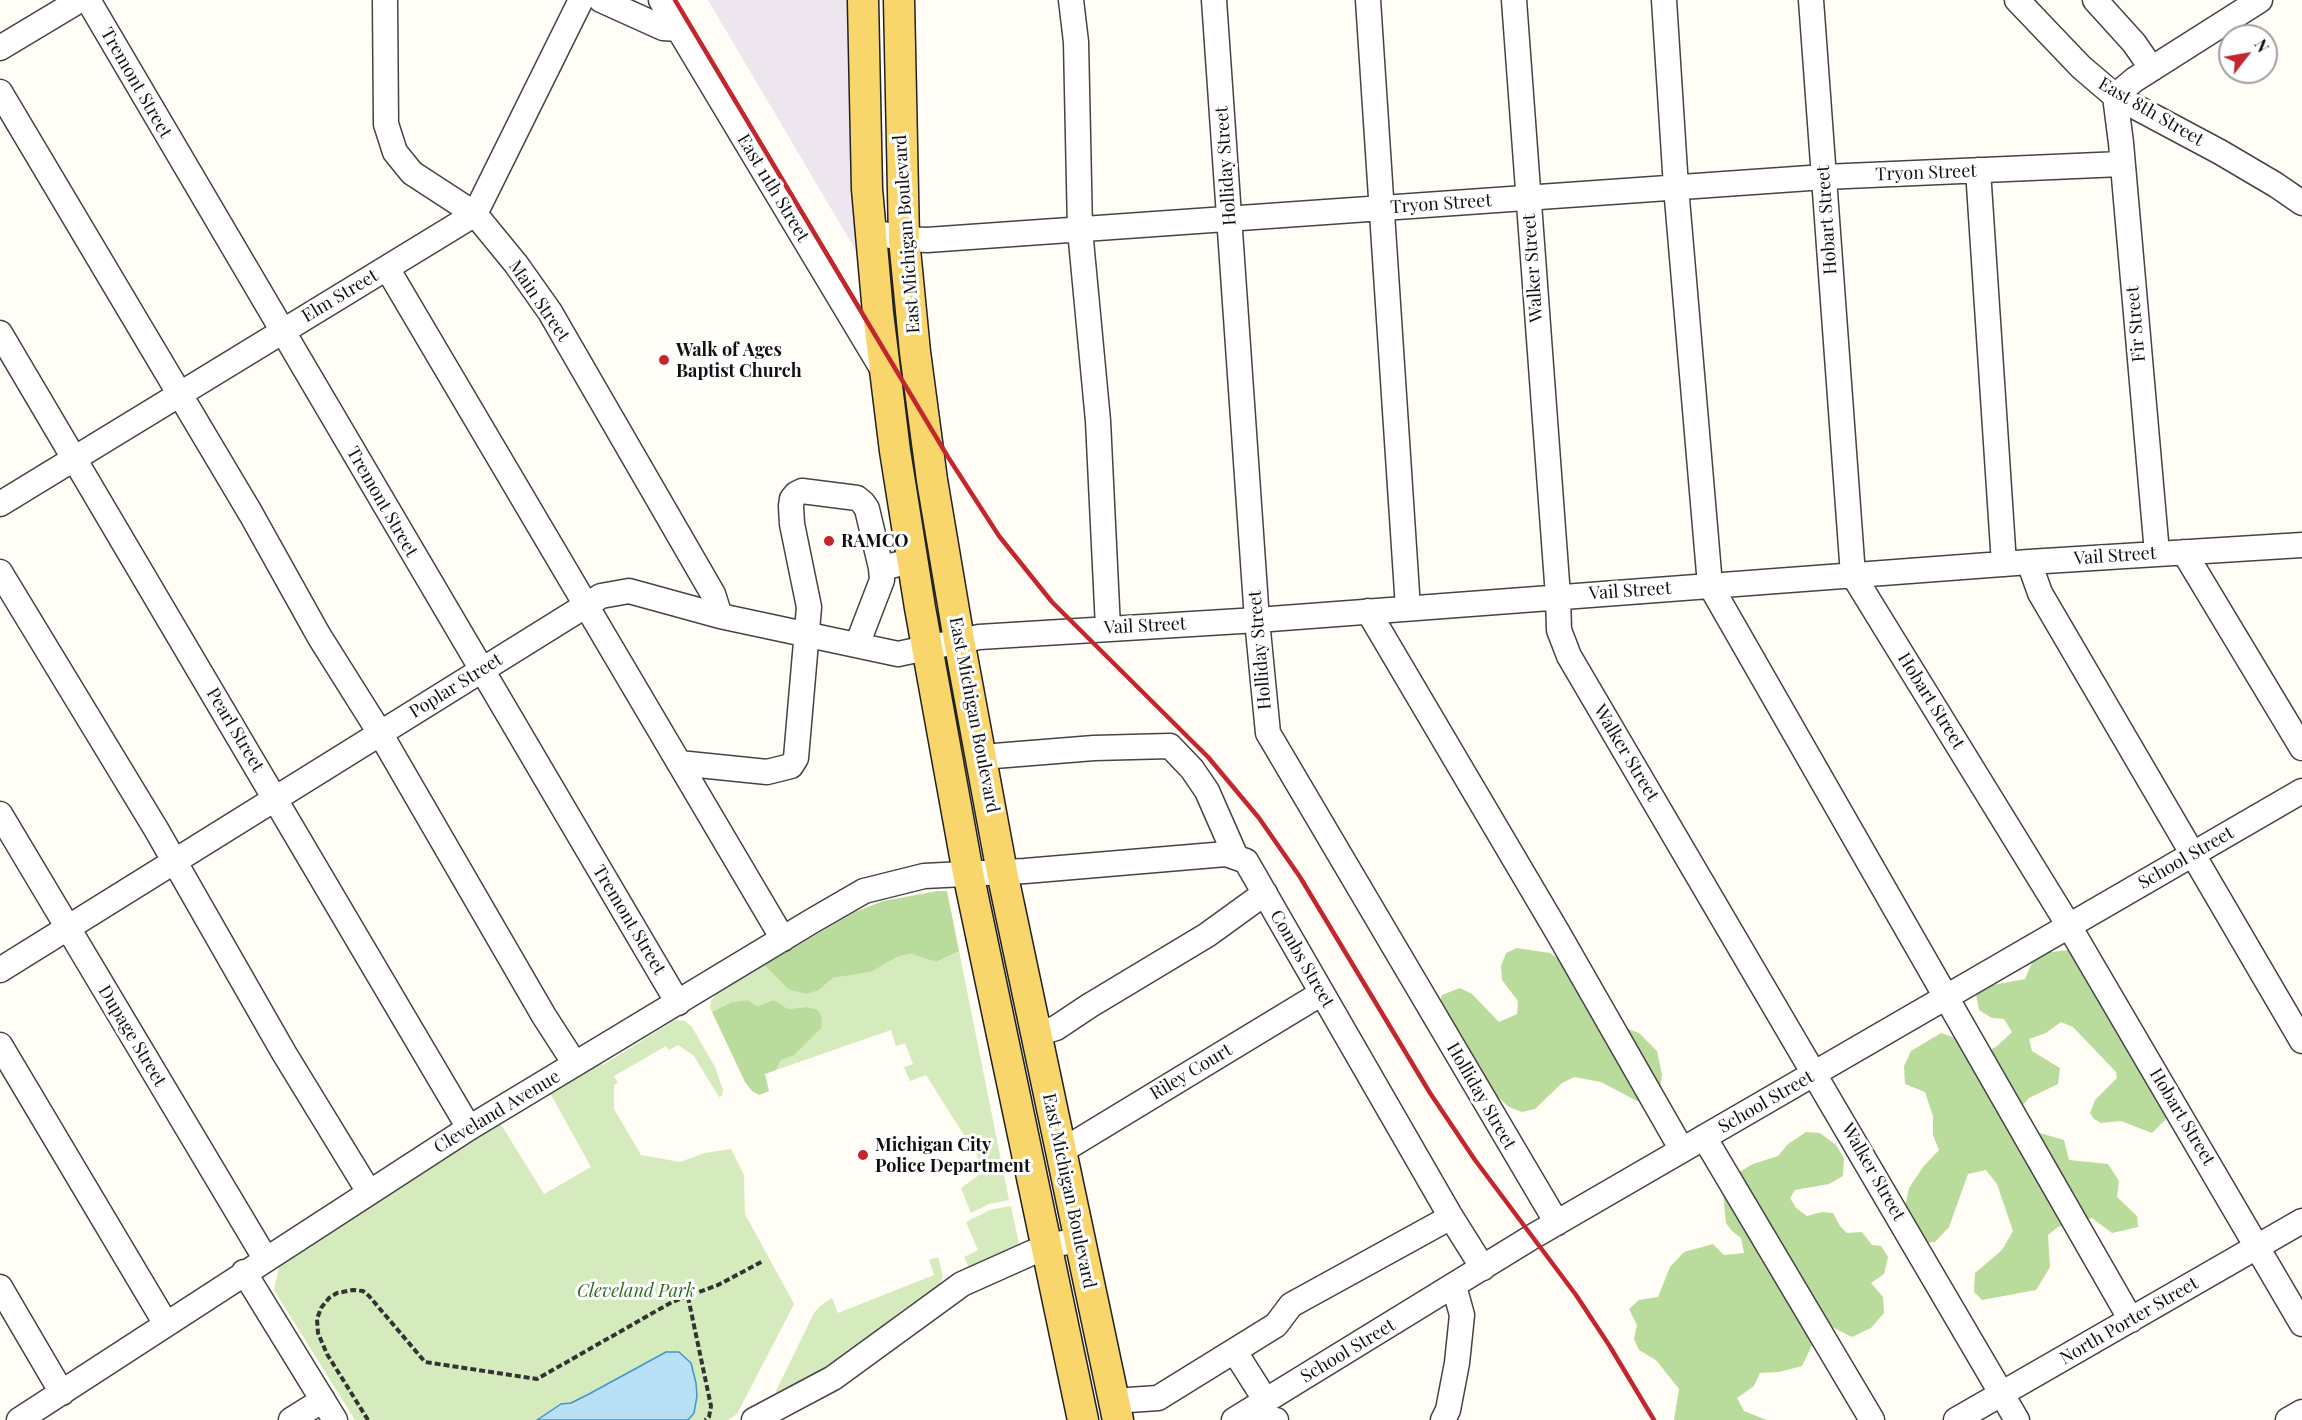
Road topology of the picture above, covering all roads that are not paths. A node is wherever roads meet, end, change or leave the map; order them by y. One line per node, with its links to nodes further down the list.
1 (80, 0): 19 (street)
2 (88, 0): 36 (street, Tremont Street)
3 (385, 0): 30 (street, Main Street)
4 (581, 0): 30 (street)
5 (601, 0): 18 (street)
6 (661, 0): 18 (street, East 11th Street)
7 (863, 0): 33 (main road, East Michigan Boulevard)
8 (898, 0): 34 (main road, East Michigan Boulevard)
9 (1071, 0): 32 (street)
10 (1214, 0): 31 (street, Holliday Street)
11 (1368, 0): 29 (street)
12 (1514, 0): 27 (street, Walker Street)
13 (1664, 0): 26 (street)
14 (1810, 0): 25 (street, Hobart Street)
15 (2017, 0): 22 (street, East 8th Street)
16 (2095, 0): 20 (street)
17 (2260, 0): 20 (street)
18 (678, 29): 38 (street, East 11th Street)
19 (0, 48)
20 (2152, 69): 22 (street)
21 (0, 92): 39 (street)
22 (2115, 96): 23 (street, Fir Street); 28 (street, East 8th Street)
23 (2121, 164): 24 (street, Tryon Street); 44 (street, Fir Street)
24 (1978, 170): 25 (street, Tryon Street); 47 (street)
25 (1824, 177): 26 (street, Tryon Street); 50 (street, Hobart Street)
26 (1676, 187): 27 (street, Tryon Street); 51 (street)
27 (1528, 198): 29 (street, Tryon Street); 52 (street, Walker Street)
28 (2302, 203)
29 (1382, 209): 31 (street, Tryon Street); 54 (street)
30 (475, 214): 35 (street, Elm Street); 56 (street, Main Street)
31 (1230, 220): 32 (street, Tryon Street); 57 (street, Holliday Street)
32 (1080, 230): 34 (street, Tryon Street); 58 (street)
33 (870, 231): 34 (street, Tryon Street); 38 (main road, East Michigan Boulevard)
34 (904, 239): 60 (main road, East Michigan Boulevard)
35 (387, 268): 36 (street, Elm Street); 53 (street)
36 (283, 331): 39 (street, Elm Street); 63 (street, Tremont Street)
37 (0, 333): 40 (street, Pearl Street)
38 (886, 375): 45 (main road, East Michigan Boulevard)
39 (178, 394): 40 (street, Elm Street); 64 (street)
40 (74, 458): 41 (street, Elm Street); 69 (street, Pearl Street)
41 (0, 504)
42 (2302, 545): 43 (street, Vail Street)
43 (2184, 552): 44 (street, Vail Street); 65 (street)
44 (2157, 553): 46 (street, Vail Street)
45 (912, 561): 48 (street); 62 (main road, East Michigan Boulevard)
46 (2029, 562): 47 (street, Vail Street); 71 (street)
47 (2004, 564): 50 (street, Vail Street)
48 (881, 568): 59 (street); 61 (street)
49 (0, 572): 73 (street)
50 (1853, 575): 51 (street, Vail Street); 77 (street, Hobart Street)
51 (1710, 585): 52 (street, Vail Street); 82 (street)
52 (1558, 596): 54 (street, Vail Street); 88 (street, Walker Street)
53 (585, 605): 56 (street, Poplar Street); 63 (street, Poplar Street); 67 (street)
54 (1408, 608): 55 (street, Vail Street)
55 (1368, 611): 57 (street, Vail Street); 91 (street)
56 (720, 616): 59 (street, Poplar Street)
57 (1257, 620): 58 (street, Vail Street); 96 (street, Holliday Street)
58 (1108, 628): 60 (street, Vail Street)
59 (808, 634): 61 (street, Poplar Street); 67 (street)
60 (958, 640): 62 (street, Poplar Street); 66 (main road, East Michigan Boulevard)
61 (857, 645): 62 (street, Poplar Street)
62 (928, 648): 75 (main road, East Michigan Boulevard)
63 (481, 670): 64 (street, Poplar Street); 83 (street, Tremont Street)
64 (380, 733): 69 (street, Poplar Street); 87 (street)
65 (2302, 748)
66 (982, 757): 72 (street, Combs Street); 74 (main road, East Michigan Boulevard)
67 (679, 763): 79 (street)
68 (2302, 791): 71 (street, School Street)
69 (276, 798): 73 (street, Poplar Street); 89 (street, Pearl Street)
70 (0, 814): 78 (street, Dupage Street)
71 (2192, 855): 77 (street, School Street); 85 (street)
72 (1236, 857): 74 (street); 76 (street, Combs Street)
73 (174, 861): 78 (street, Poplar Street); 93 (street)
74 (1002, 872): 75 (street, Cleveland Avenue); 84 (main road, East Michigan Boulevard)
75 (968, 873): 79 (street, Cleveland Avenue); 98 (main road, East Michigan Boulevard)
76 (1264, 893): 81 (street, Combs Street); 84 (street)
77 (2069, 926): 82 (street, School Street); 99 (street, Hobart Street)
78 (68, 928): 80 (street, Poplar Street); 100 (street, Dupage Street)
79 (783, 939): 83 (street, Cleveland Avenue)
80 (0, 970)
81 (1322, 993): 92 (street, Riley Court); 94 (street, Combs Street)
82 (1945, 998): 88 (street, School Street); 105 (street)
83 (678, 1003): 87 (street, Cleveland Avenue)
84 (1037, 1034): 92 (main road, East Michigan Boulevard)
85 (2302, 1041)
86 (0, 1045): 107 (street)
87 (575, 1064): 89 (street, Cleveland Avenue)
88 (1815, 1073): 90 (street, School Street); 110 (street, Walker Street)
89 (469, 1128): 93 (street, Cleveland Avenue)
90 (1704, 1137): 91 (street, School Street); 120 (street)
91 (1682, 1150): 96 (street, School Street)
92 (1060, 1152): 97 (main road, East Michigan Boulevard)
93 (369, 1192): 100 (street, Cleveland Avenue)
94 (1451, 1217): 101 (street, Combs Street); 108 (street)
95 (2302, 1221): 99 (street, North Porter Street)
96 (1557, 1223): 101 (street, School Street)
97 (1079, 1240): 98 (street); 112 (main road, East Michigan Boulevard)
98 (1047, 1246): 117 (street); 118 (main road, East Michigan Boulevard)
99 (2258, 1247): 105 (street, North Porter Street); 106 (street, Hobart Street)
100 (265, 1258): 102 (street, Cleveland Avenue)
101 (1483, 1268): 103 (street, School Street)
102 (244, 1272): 107 (street, Cleveland Avenue); 111 (street)
103 (1454, 1286): 114 (street, School Street); 119 (street)
104 (0, 1287): 109 (street)
105 (2131, 1320): 110 (street, North Porter Street)
106 (2302, 1323)
107 (166, 1324): 109 (street, Cleveland Avenue)
108 (1235, 1352): 112 (street); 114 (street)
109 (62, 1393): 115 (street, Cleveland Avenue)
110 (2002, 1394): 121 (street, North Porter Street); 122 (street, Walker Street)
111 (329, 1410): 116 (street)
112 (1116, 1411)
113 (2302, 1412): 123 (street)
114 (1256, 1413)
115 (19, 1420)
116 (291, 1420)
117 (754, 1420)
118 (1083, 1420)
119 (1443, 1420)
120 (1872, 1420)
121 (1956, 1420)
122 (2017, 1420)
123 (2288, 1420)

